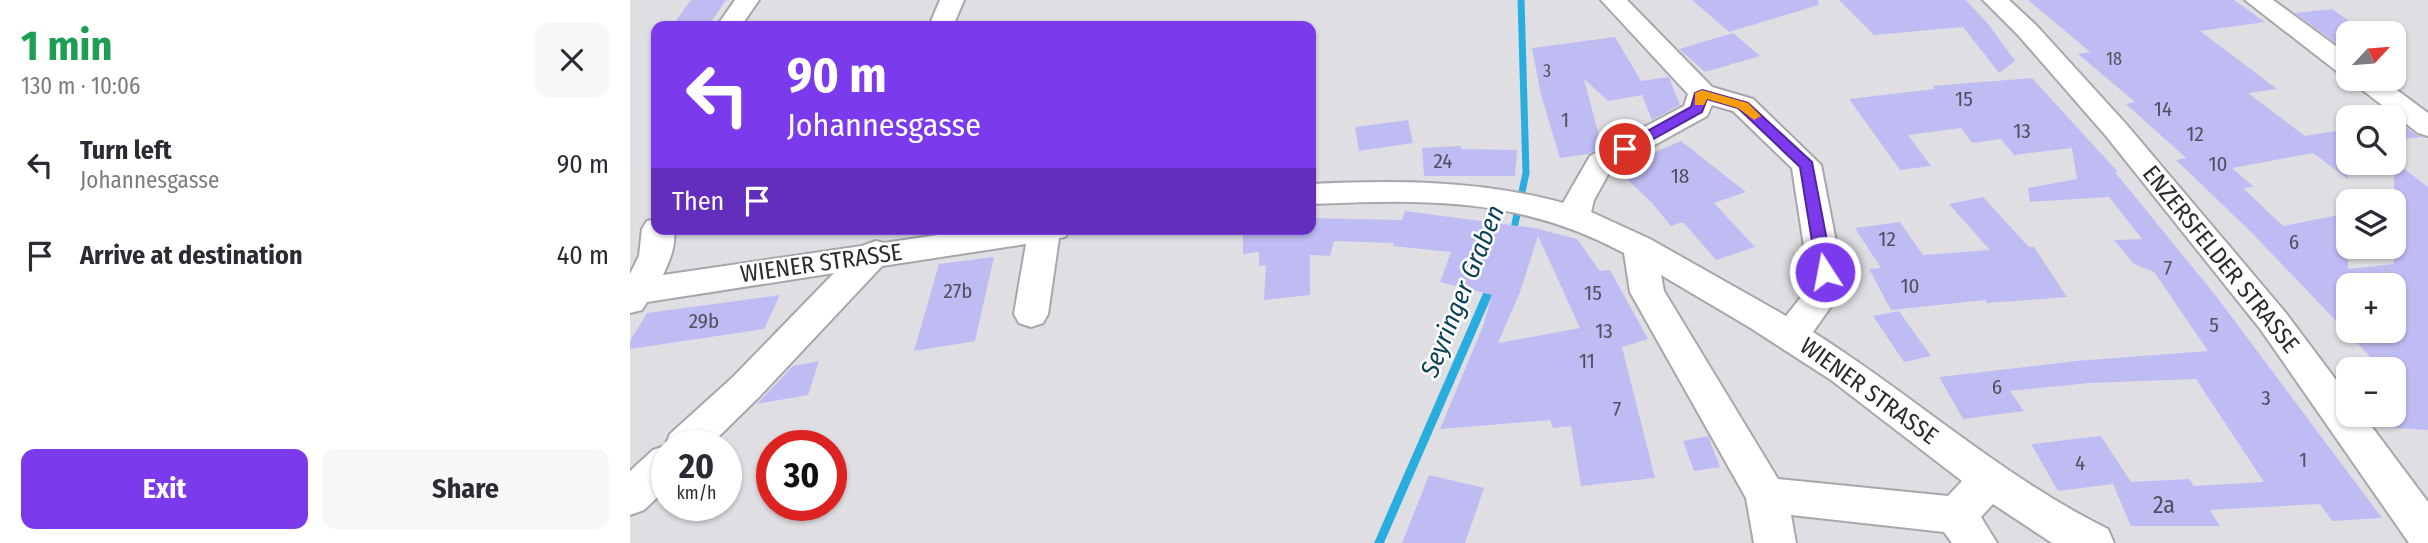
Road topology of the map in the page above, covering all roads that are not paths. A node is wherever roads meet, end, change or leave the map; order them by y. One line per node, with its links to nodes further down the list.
1 (747, 0): 6 (street)
2 (952, 0): 7 (street)
3 (1613, 0): 10 (street)
4 (1995, 0): 31 (street, ENZERSFELDER STRASSE)
5 (2257, 0): 8 (street)
6 (732, 21)
7 (943, 21)
8 (2336, 57)
9 (2381, 91): 11 (street)
10 (1702, 93): 13 (street); 24 (street)
11 (2428, 127)
12 (1316, 194): 13 (street, WIENER STRASSE)
13 (1565, 214): 20 (street, WIENER STRASSE)
14 (630, 220): 15 (street)
15 (651, 226)
16 (658, 235): 22 (street)
17 (895, 235): 21 (street)
18 (1014, 235): 21 (street, WIENER STRASSE)
19 (1048, 235): 23 (street)
20 (1639, 247): 24 (street, WIENER STRASSE); 28 (street)
21 (872, 255): 22 (street, WIENER STRASSE); 25 (street)
22 (632, 294)
23 (1031, 314)
24 (1791, 335): 27 (street, WIENER STRASSE)
25 (701, 430)
26 (651, 477): 29 (street)
27 (1990, 480): 30 (street); 32 (street, WIENER STRASSE)
28 (1766, 495): 30 (street); 33 (street)
29 (630, 497)
30 (1966, 529)
31 (2428, 535)
32 (2069, 538)
33 (1775, 543)

